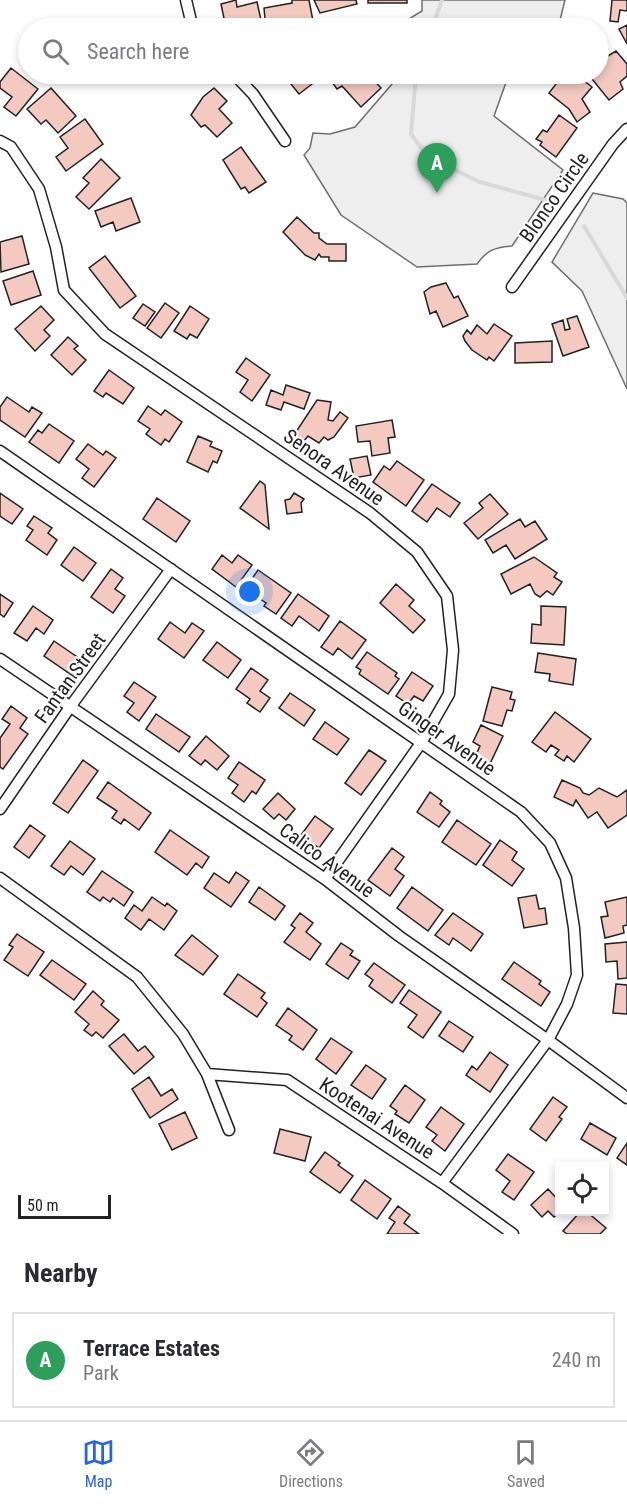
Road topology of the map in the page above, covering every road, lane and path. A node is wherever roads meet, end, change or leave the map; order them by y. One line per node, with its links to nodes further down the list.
1 (186, 0): 2 (street)
2 (190, 18)
3 (244, 84): 6 (street)
4 (627, 129): 7 (street, Blonco Circle)
5 (0, 141): 12 (street, Senora Avenue)
6 (285, 141)
7 (512, 287)
8 (0, 451): 9 (street, Ginger Avenue)
9 (171, 569): 11 (street, Fantan Street); 12 (street, Ginger Avenue)
10 (0, 658): 11 (street, Calico Avenue)
11 (70, 707): 13 (street, Fantan Street); 15 (street, Calico Avenue)
12 (422, 742): 15 (street, Senora Avenue); 16 (street, Ginger Avenue)
13 (0, 808)
14 (0, 878): 17 (street)
15 (325, 879): 16 (street, Calico Avenue)
16 (548, 1040): 18 (street, Calico Avenue); 20 (street, Ginger Avenue)
17 (207, 1074): 19 (street); 20 (street, Kootenai Avenue)
18 (627, 1098)
19 (229, 1130)
20 (442, 1183): 21 (street, Kootenai Avenue)
21 (513, 1234)

